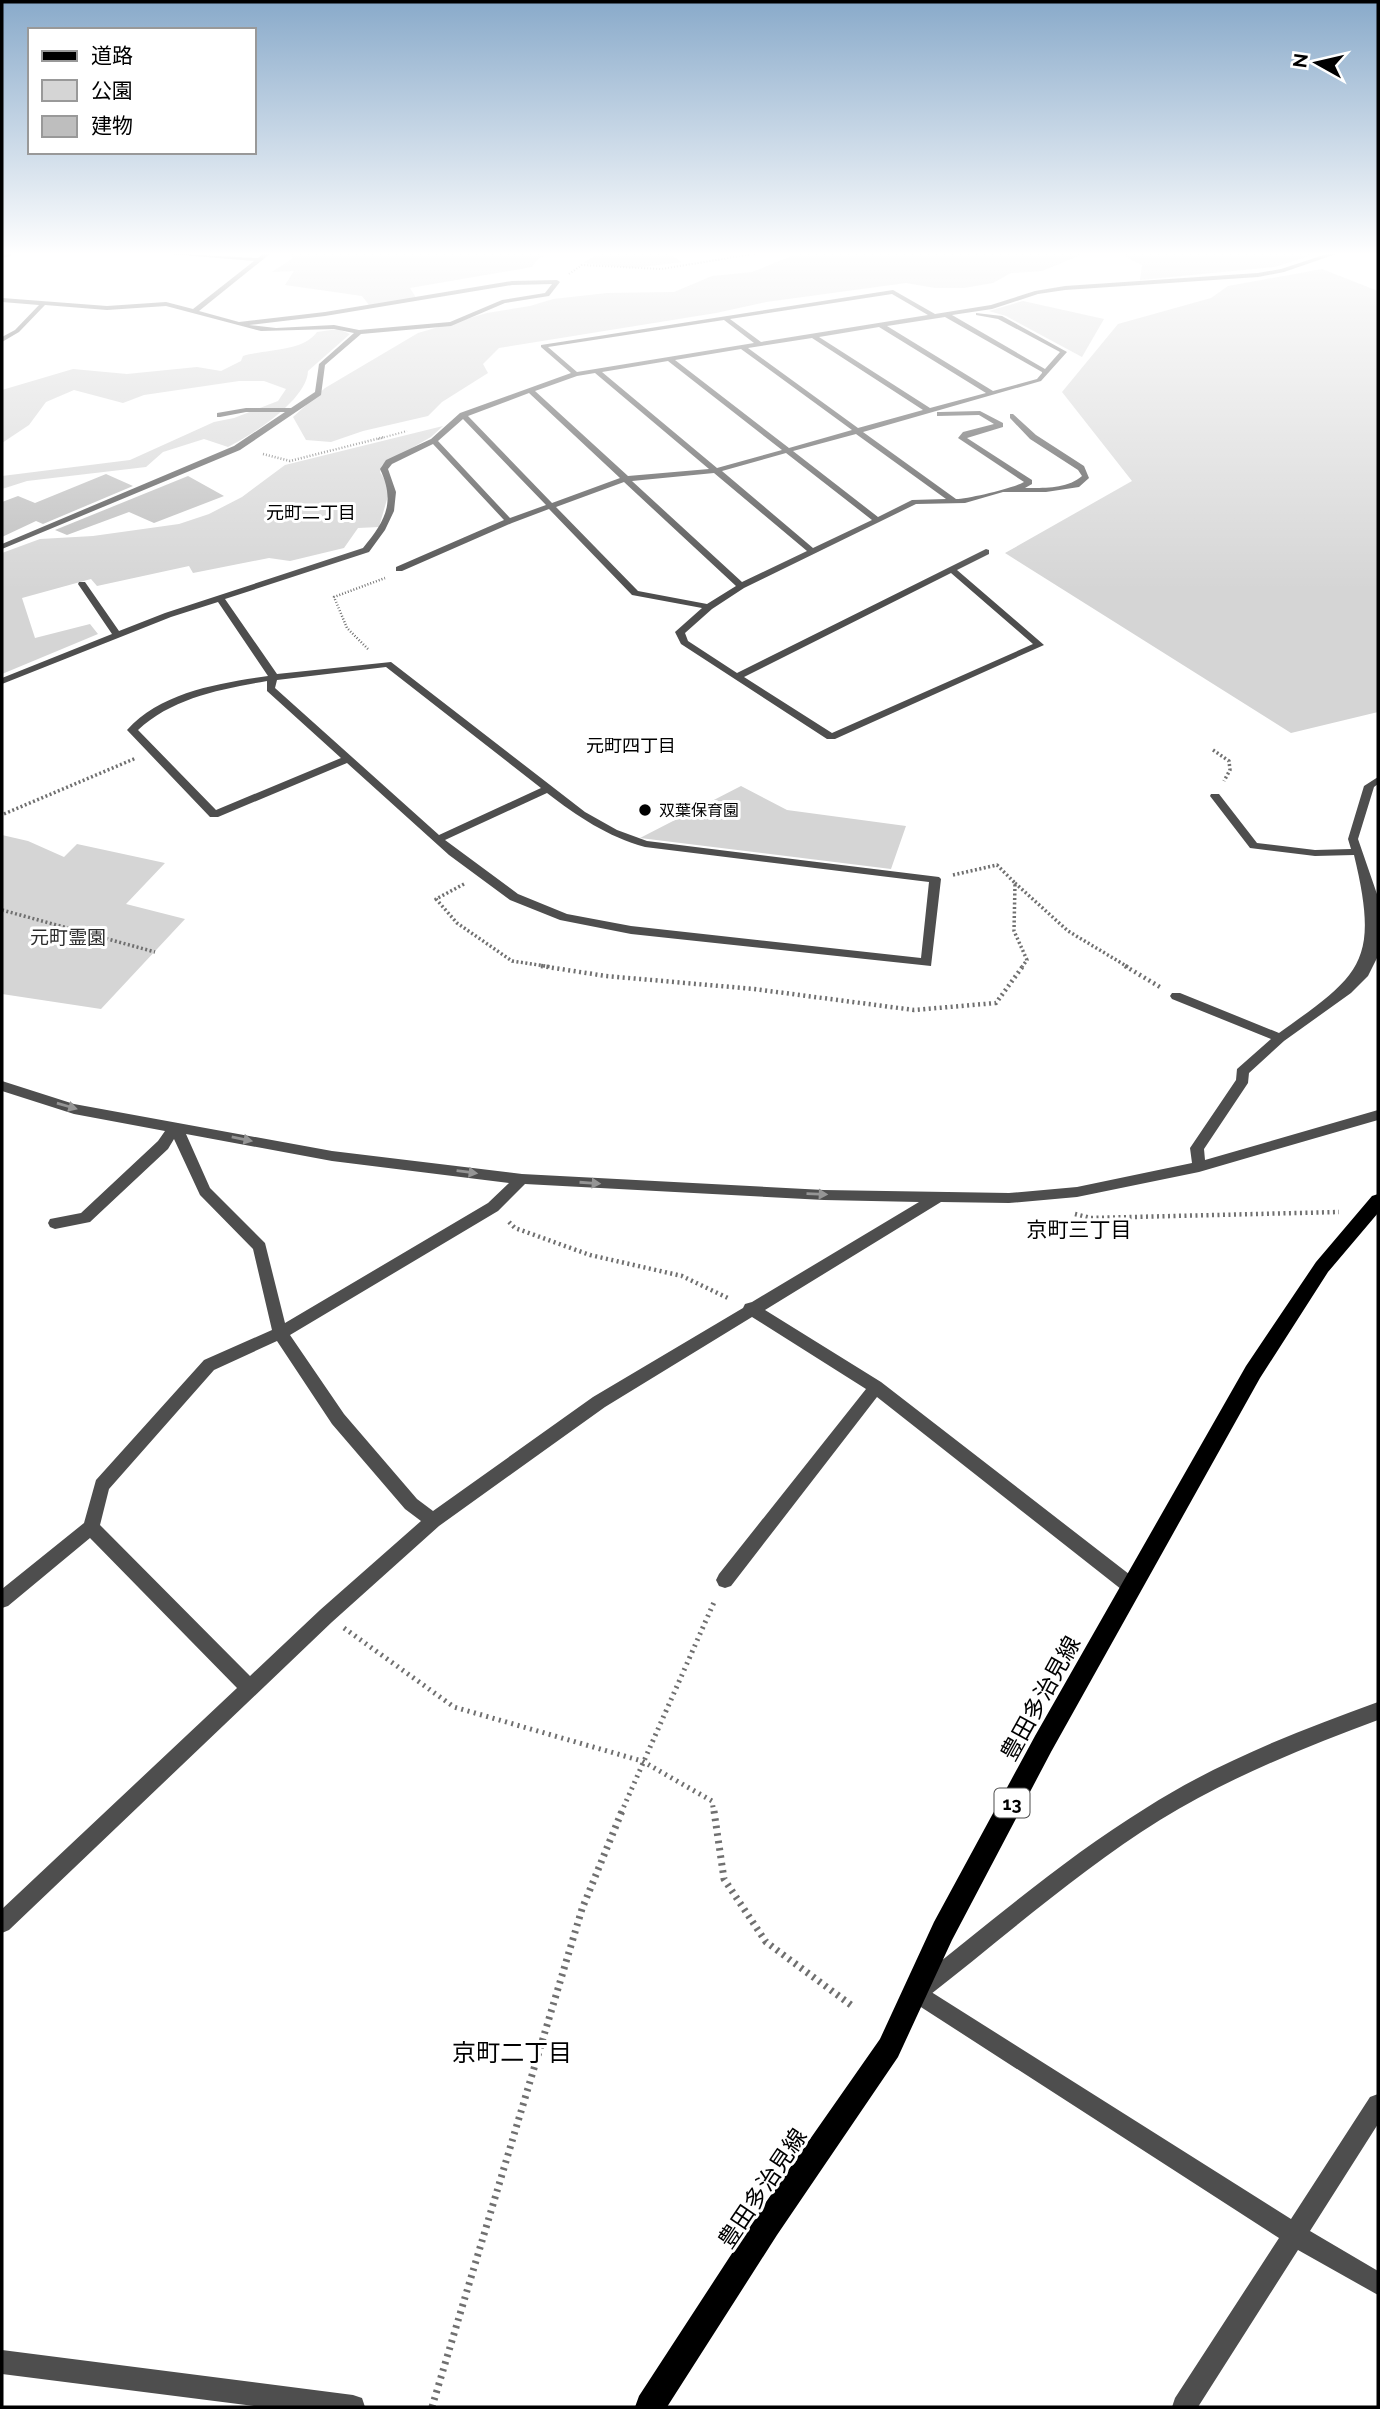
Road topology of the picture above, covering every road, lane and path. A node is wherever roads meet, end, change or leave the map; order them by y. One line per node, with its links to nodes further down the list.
1 (322, 365): 15 (street)
2 (566, 365): 12 (street)
3 (623, 365): 10 (street)
4 (678, 365): 25 (street)
5 (768, 365): 21 (street)
6 (858, 365): 16 (street)
7 (946, 365): 14 (street)
8 (1034, 365): 11 (street)
9 (1050, 365): 11 (street)
10 (596, 370): 12 (street); 26 (street)
11 (1044, 371): 14 (street)
12 (576, 374): 13 (street)
13 (530, 390): 18 (street); 27 (street)
14 (992, 394): 16 (street)
15 (294, 410): 17 (street); 24 (street)
16 (928, 410): 20 (street)
17 (220, 415)
18 (463, 415): 22 (street); 30 (street)
19 (1013, 415): 28 (street)
20 (908, 417): 21 (street); 28 (street)
21 (858, 429): 25 (street); 29 (street)
22 (442, 432): 23 (street); 24 (path)
23 (434, 441): 32 (street); 40 (street)
24 (237, 448): 33 (street)
25 (787, 450): 26 (street); 31 (street)
26 (714, 471): 27 (street); 34 (street)
27 (625, 479): 30 (street); 39 (street)
28 (1015, 489): 29 (street)
29 (955, 502): 31 (street)
30 (551, 505): 32 (street); 41 (street)
31 (877, 520): 34 (street)
32 (509, 521): 36 (street)
33 (2, 547)
34 (813, 552): 39 (street)
35 (986, 552): 37 (street)
36 (399, 569): 43 (path)
37 (953, 570): 45 (street); 45 (street)
38 (82, 584): 42 (street)
39 (741, 586): 41 (street)
40 (220, 598): 42 (street); 44 (street)
41 (709, 607): 45 (street)
42 (116, 634): 46 (street)
43 (388, 664): 44 (street); 51 (street)
44 (273, 677): 48 (street); 49 (street)
45 (737, 677)
46 (2, 681)
47 (1213, 750): 52 (path)
48 (152, 751): 49 (street); 53 (path)
49 (346, 760): 54 (street)
50 (1378, 780): 55 (street)
51 (549, 788): 54 (street); 54 (street)
52 (1215, 796): 55 (street)
53 (3, 814)
54 (438, 839)
55 (1358, 852): 60 (street)
56 (1016, 883): 59 (path)
57 (2, 910): 58 (path)
58 (155, 952)
59 (1176, 996): 60 (street)
60 (1280, 1038): 64 (street)
61 (2, 1086): 63 (street, one-way to 63)
62 (1378, 1115): 64 (street)
63 (175, 1126): 65 (street, one-way to 65); 70 (street); 72 (street)
64 (1199, 1167): 66 (street)
65 (522, 1179): 66 (street, one-way to 66); 68 (street)
66 (940, 1197): 71 (street)
67 (1373, 1206): 69 (path); 77 (main road, 豊田多治見線 / 13)
68 (493, 1207): 71 (path); 72 (street)
69 (1068, 1212)
70 (55, 1223)
71 (750, 1308): 73 (street); 74 (street)
72 (280, 1333): 74 (street); 75 (street)
73 (876, 1387): 76 (street); 77 (street)
74 (433, 1521): 79 (street)
75 (91, 1527): 78 (street); 80 (street)
76 (725, 1580): 82 (path)
77 (1132, 1587): 84 (main road, 豊田多治見線 / 13)
78 (2, 1600)
79 (326, 1616): 80 (street); 82 (path)
80 (249, 1688): 83 (street)
81 (1378, 1711): 84 (street)
82 (642, 1761): 85 (path); 91 (path)
83 (2, 1923)
84 (917, 1993): 87 (street); 92 (main road, 豊田多治見線 / 13)
85 (851, 2005)
86 (1378, 2105): 87 (street)
87 (1295, 2235): 88 (street); 93 (street)
88 (1378, 2284)
89 (2, 2362): 90 (street)
90 (353, 2407)
91 (432, 2407)
92 (650, 2407)
93 (1184, 2407)

